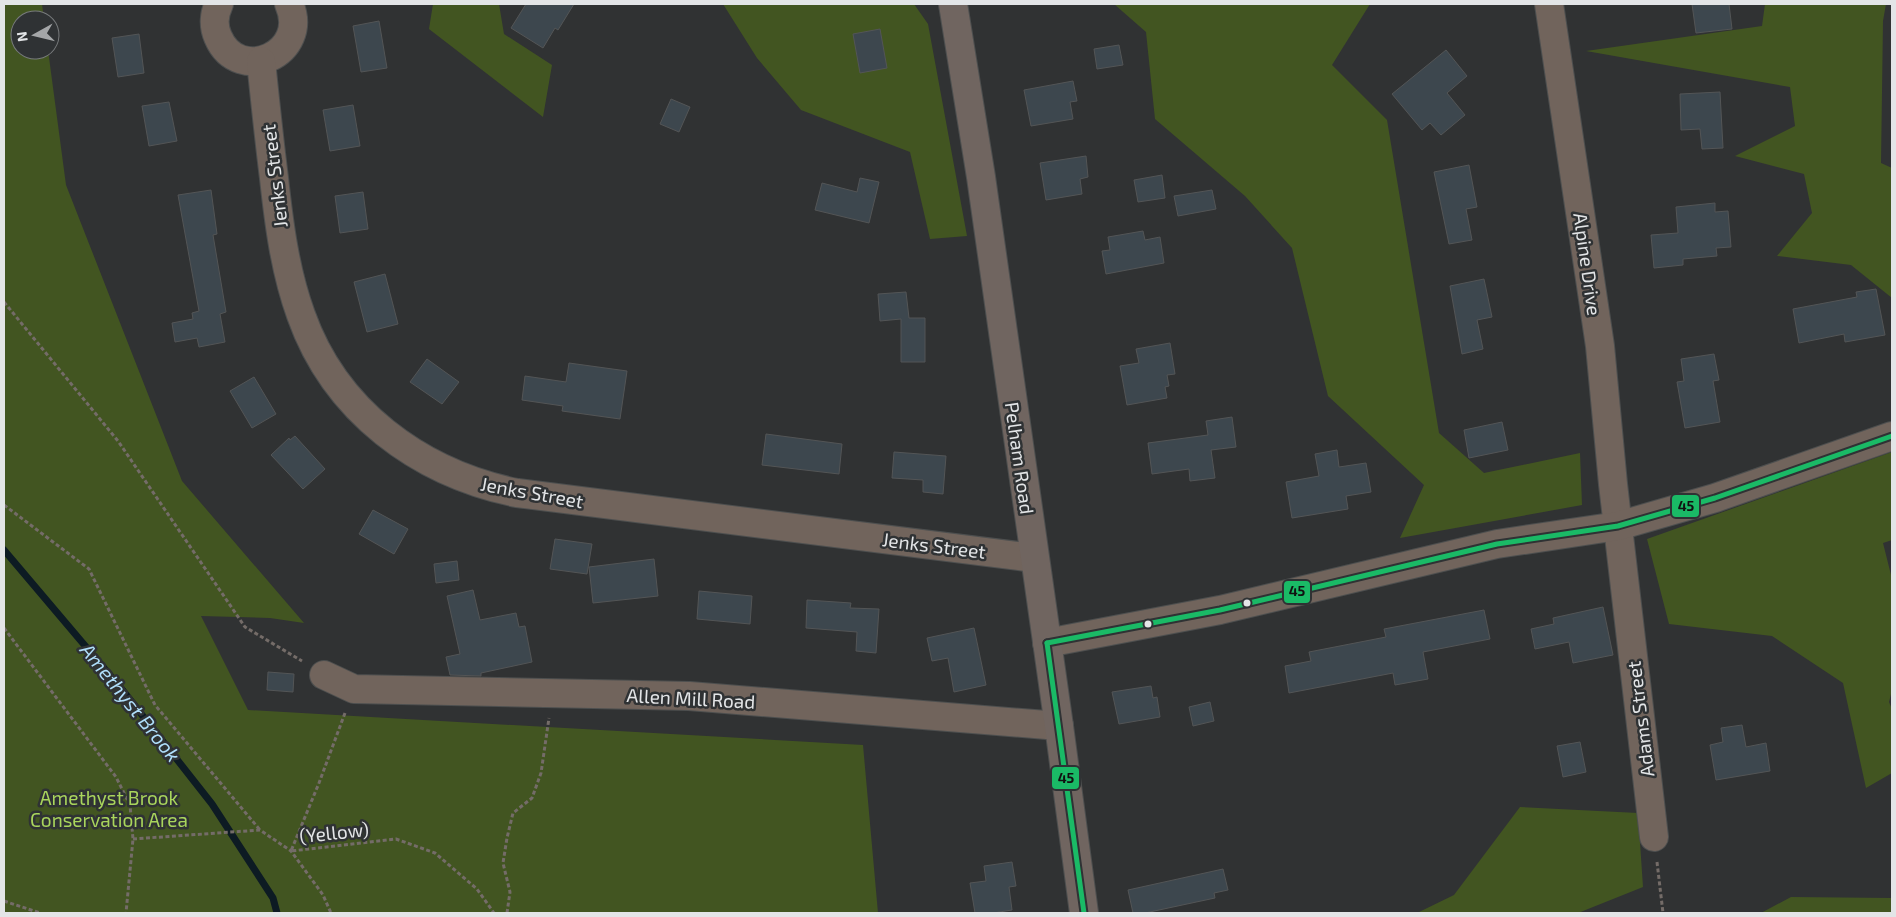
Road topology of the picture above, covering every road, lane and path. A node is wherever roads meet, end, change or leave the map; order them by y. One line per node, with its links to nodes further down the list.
1 (219, 4): 5 (street)
2 (289, 4): 5 (street)
3 (953, 4): 10 (main road, Pelham Road)
4 (1550, 4): 9 (street, Alpine Drive)
5 (260, 61): 10 (street, Jenks Street)
6 (4, 302): 13 (path)
7 (1892, 436): 9 (street)
8 (4, 505): 17 (path)
9 (1618, 526): 12 (street); 18 (street, Adams Street)
10 (1034, 558): 12 (main road, Pelham Road)
11 (4, 628): 19 (path)
12 (1047, 643): 16 (main road, Pelham Road)
13 (324, 675): 14 (street, Allen Mill Road)
14 (354, 689): 15 (street, Allen Mill Road); 20 (path, (Yellow))
15 (551, 693): 16 (street, Allen Mill Road); 26 (path)
16 (1059, 726): 27 (main road, Pelham Road)
17 (260, 830): 19 (path); 20 (path)
18 (1654, 837): 28 (path)
19 (133, 839): 23 (path)
20 (291, 851): 24 (path); 25 (path, (Yellow))
21 (4, 901): 22 (path)
22 (40, 913)
23 (126, 913)
24 (331, 913)
25 (494, 913)
26 (507, 913)
27 (1084, 913)
28 (1663, 913)

